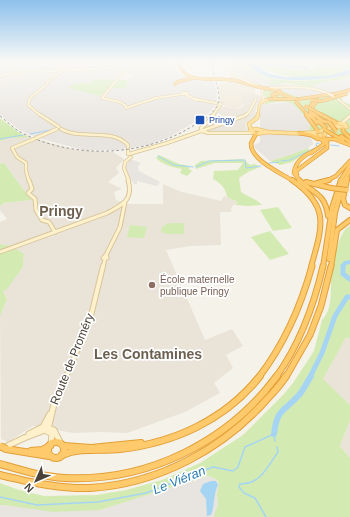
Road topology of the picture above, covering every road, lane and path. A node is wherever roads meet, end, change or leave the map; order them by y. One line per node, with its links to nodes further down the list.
1 (43, 86): 19 (street)
2 (112, 86): 20 (street)
3 (256, 86): 6 (highway, bridge)
4 (295, 86): 7 (street, bridge)
5 (297, 86): 9 (street, bridge)
6 (259, 87): 7 (highway, bridge); 7 (street)
7 (265, 89): 10 (highway); 11 (street)
8 (350, 91): 9 (highway); 11 (highway, bridge); 14 (highway)
9 (334, 96): 10 (highway); 13 (street); 16 (highway)
10 (292, 98): 10 (highway); 11 (highway); 12 (highway, bridge)
11 (264, 100): 20 (street); 21 (main road)
12 (297, 101): 14 (highway, bridge); 16 (highway); 22 (highway)
13 (350, 109)
14 (314, 111): 17 (highway); 17 (highway); 22 (highway); 23 (highway, bridge)
15 (350, 117): 17 (street); 18 (street)
16 (317, 123): 22 (highway)
17 (338, 124): 18 (main road); 18 (main road); 22 (main road)
18 (346, 127): 25 (main road); 26 (highway)
19 (58, 129): 31 (street); 46 (street)
20 (202, 130): 21 (street); 31 (street)
21 (254, 131): 24 (main road); 50 (highway); 54 (highway)
22 (319, 131): 23 (highway, bridge); 24 (main road); 25 (main road); 25 (main road); 29 (highway)
23 (333, 132): 27 (highway); 27 (highway)
24 (299, 133): 29 (highway)
25 (324, 135): 27 (highway); 28 (highway)
26 (350, 138)
27 (350, 143): 28 (highway)
28 (327, 144): 30 (highway)
29 (323, 145): 30 (highway)
30 (316, 152): 32 (highway); 32 (highway)
31 (131, 153): 41 (street, Route de Proméry)
32 (306, 160): 35 (highway); 38 (highway)
33 (350, 162): 35 (highway)
34 (350, 165): 45 (highway)
35 (298, 170): 39 (highway)
36 (350, 170): 48 (highway)
37 (350, 174): 42 (highway)
38 (298, 179): 39 (highway); 45 (highway)
39 (330, 187): 40 (highway, bridge)
40 (348, 190)
41 (126, 200): 43 (street, Route de Proméry); 43 (street)
42 (350, 208)
43 (121, 209): 46 (street); 49 (street, Route de Proméry)
44 (350, 220): 48 (highway)
45 (328, 226): 56 (highway)
46 (55, 232): 47 (street)
47 (0, 252)
48 (324, 291): 57 (highway)
49 (45, 428): 50 (street); 51 (street); 52 (street)
50 (62, 444): 51 (highway); 54 (highway)
51 (51, 446): 53 (highway); 55 (highway)
52 (2, 448): 53 (highway)
53 (24, 452): 55 (highway)
54 (62, 455): 55 (highway)
55 (49, 456)
56 (0, 464)
57 (0, 475)

